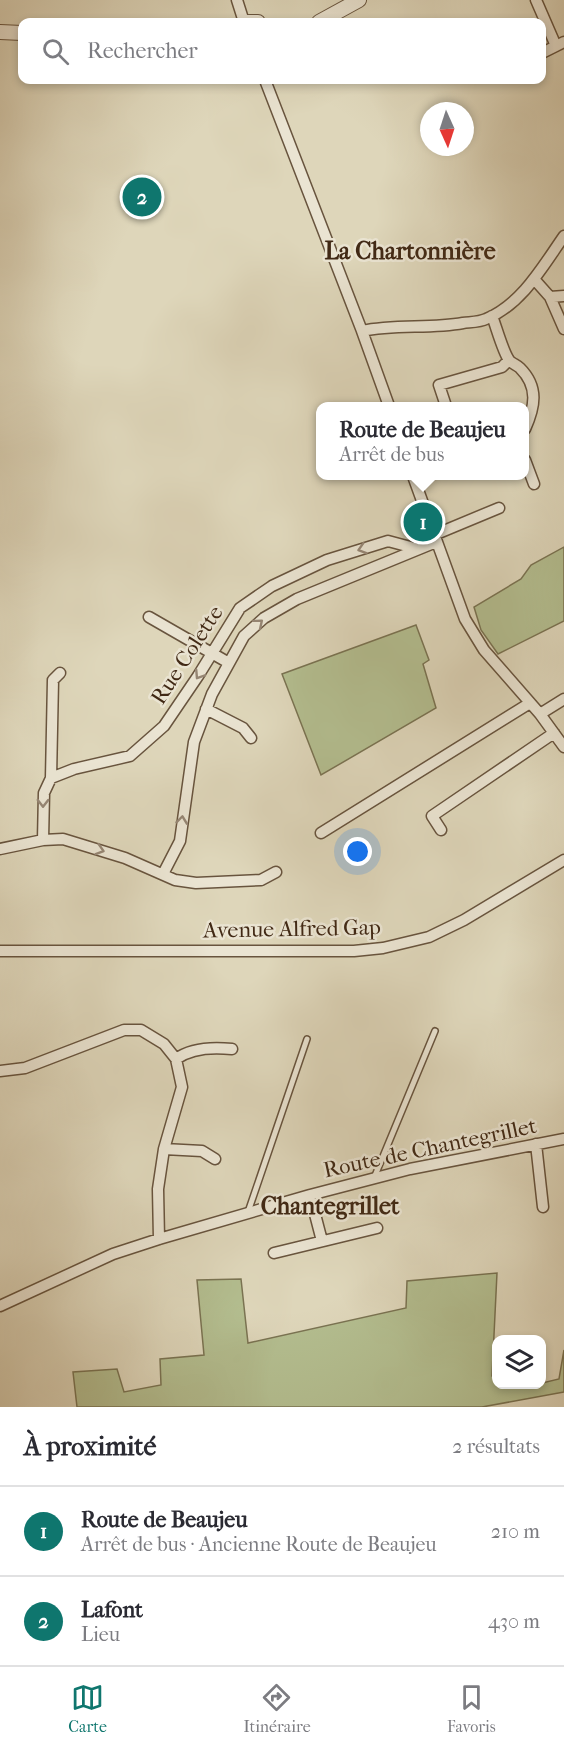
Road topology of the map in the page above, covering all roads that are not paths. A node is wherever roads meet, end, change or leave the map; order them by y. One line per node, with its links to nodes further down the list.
1 (237, 0): 4 (street)
2 (536, 0): 6 (street)
3 (355, 1): 5 (street)
4 (244, 18)
5 (326, 18)
6 (546, 18)
7 (546, 18): 10 (street)
8 (0, 32): 9 (street)
9 (18, 33)
10 (560, 44): 11 (street)
11 (546, 51)
12 (267, 84): 19 (street)
13 (564, 236): 14 (street)
14 (534, 279): 16 (street); 17 (street)
15 (564, 296): 16 (street)
16 (550, 297): 18 (street)
17 (492, 316): 19 (street); 20 (street)
18 (564, 329)
19 (362, 331): 21 (street)
20 (509, 360): 22 (street); 23 (street)
21 (387, 402)
22 (445, 402)
23 (529, 421)
24 (529, 470): 26 (street)
25 (414, 480): 28 (street)
26 (534, 484)
27 (499, 508): 28 (street)
28 (435, 539): 29 (street); 35 (street)
29 (418, 549): 31 (street, Rue Colette, one-way to 31); 32 (street, one-way to 29)
30 (148, 617): 31 (street)
31 (213, 653): 32 (street); 41 (street, Rue Colette, one-way to 41)
32 (229, 663): 36 (street)
33 (60, 673): 41 (street)
34 (564, 699): 37 (street)
35 (530, 703): 37 (street); 43 (street)
36 (206, 709): 39 (street); 48 (street, one-way to 36)
37 (540, 714): 38 (street)
38 (554, 733): 40 (street); 42 (street)
39 (251, 738)
40 (564, 747)
41 (51, 778): 44 (street, one-way to 44)
42 (441, 830)
43 (321, 832)
44 (43, 840): 45 (street); 48 (street, one-way to 48)
45 (0, 849)
46 (564, 860): 49 (street, Avenue Alfred Gap)
47 (276, 872): 48 (street)
48 (163, 874)
49 (0, 951)
50 (435, 1031): 59 (lane)
51 (307, 1039): 62 (lane)
52 (232, 1049): 53 (street)
53 (176, 1059): 54 (street); 57 (street)
54 (0, 1071)
55 (564, 1139): 56 (street, Route de Chantegrillet)
56 (536, 1144): 59 (street, Route de Chantegrillet); 61 (street)
57 (164, 1149): 58 (street); 64 (street)
58 (215, 1160)
59 (374, 1178): 60 (street, Route de Chantegrillet)
60 (310, 1195): 62 (street, Route de Chantegrillet); 65 (street)
61 (543, 1207)
62 (248, 1212): 64 (street, Route de Chantegrillet)
63 (377, 1228): 65 (street)
64 (159, 1239): 67 (street, Route de Chantegrillet)
65 (321, 1241): 66 (street)
66 (274, 1253)
67 (2, 1302)

